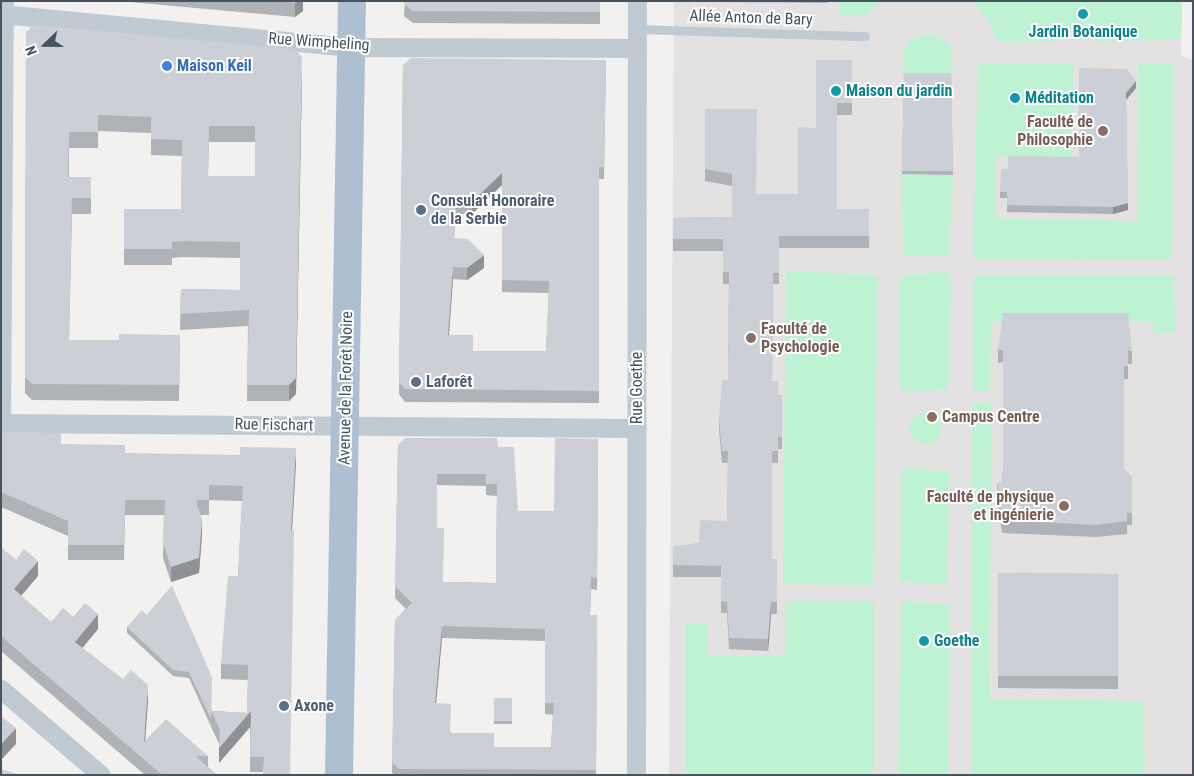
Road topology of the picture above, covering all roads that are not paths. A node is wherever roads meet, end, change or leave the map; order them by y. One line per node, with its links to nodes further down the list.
1 (352, 1): 6 (main road, Avenue de la Forêt Noire)
2 (637, 1): 5 (street, Rue Goethe)
3 (3, 10): 6 (street, Rue Wimpheling); 7 (street)
4 (865, 36): 5 (lane, Allée Anton de Bary)
5 (637, 38): 6 (street, Rue Wimpheling); 9 (street, Rue Goethe)
6 (352, 47): 8 (main road, Avenue de la Forêt Noire)
7 (1, 423): 8 (street, Rue Fischart)
8 (345, 426): 9 (street, Rue Fischart); 12 (main road, Avenue de la Forêt Noire)
9 (637, 428): 13 (street, Rue Goethe)
10 (1, 689): 11 (street)
11 (101, 775)
12 (339, 775)
13 (636, 775)

